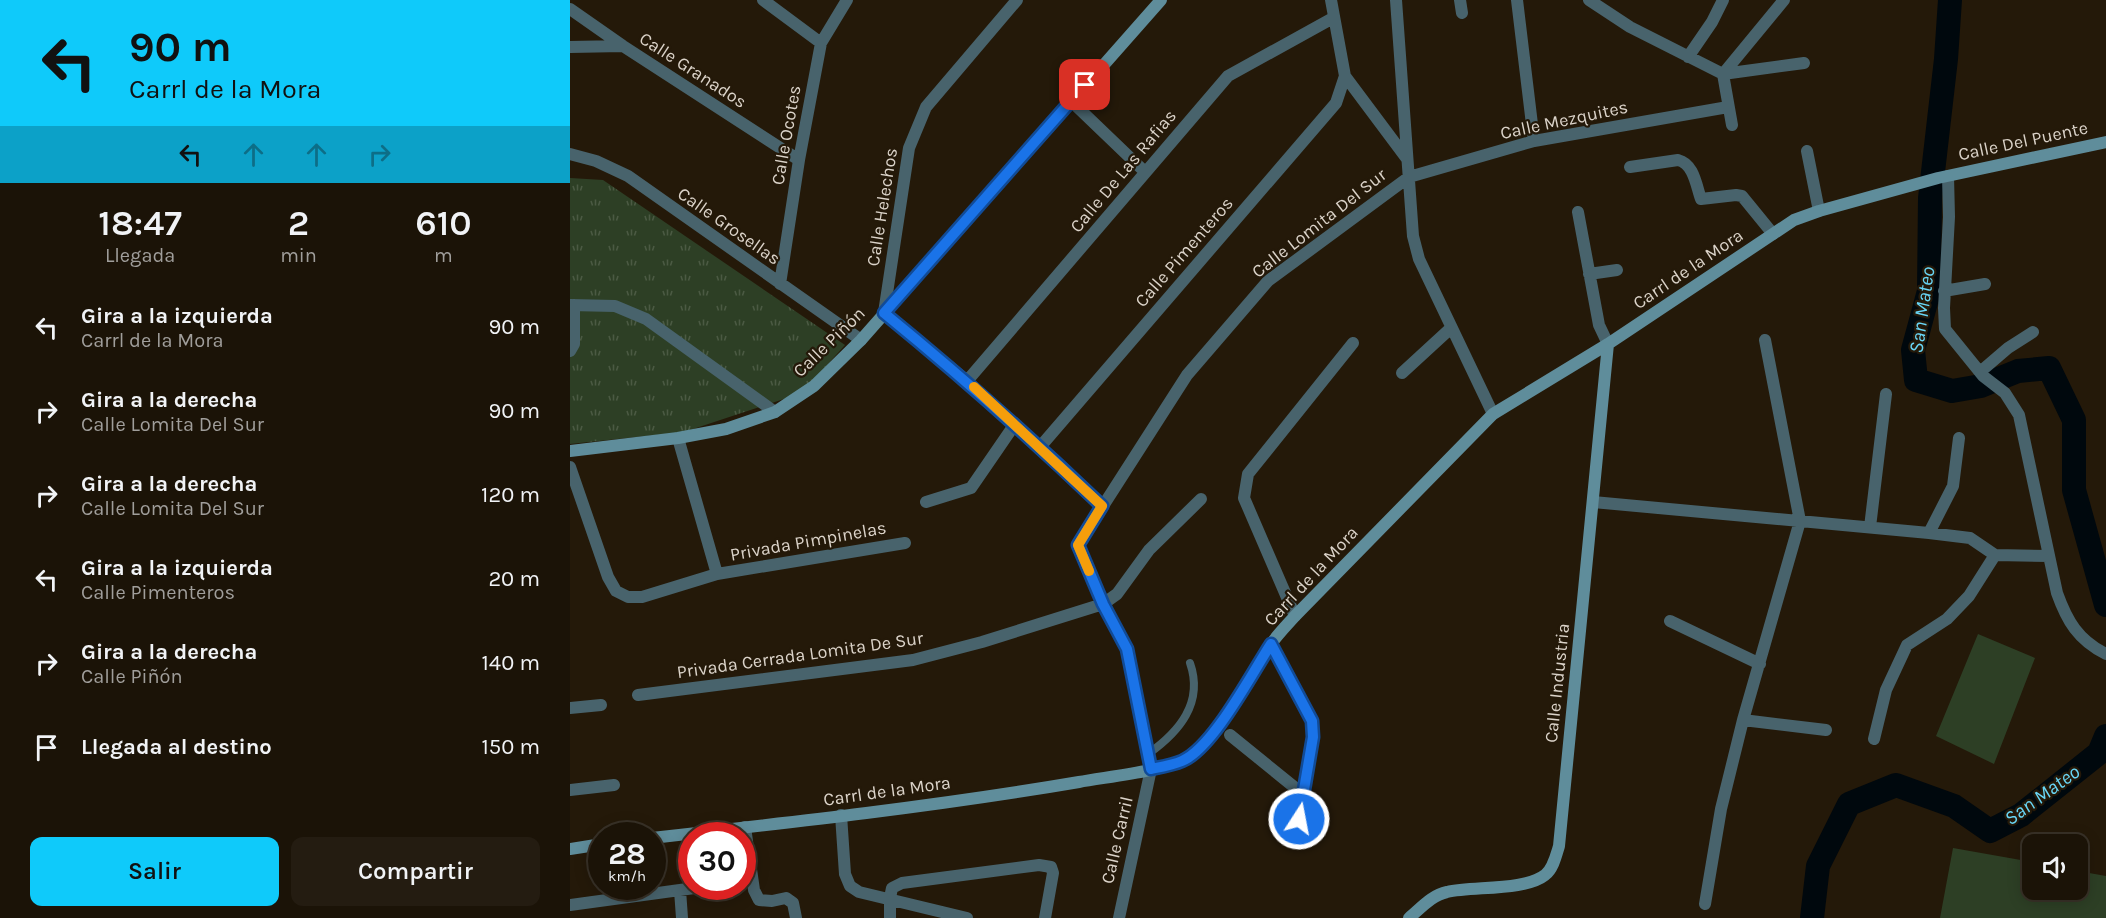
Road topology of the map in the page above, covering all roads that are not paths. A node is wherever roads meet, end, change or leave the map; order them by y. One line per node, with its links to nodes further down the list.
1 (763, 0): 13 (street)
2 (847, 0): 13 (street, Calle Ocotes)
3 (1017, 0): 42 (street, Calle Helechos)
4 (1331, 0): 12 (street)
5 (1396, 0): 28 (street)
6 (1517, 0): 23 (street)
7 (1589, 0): 16 (street)
8 (1724, 0): 16 (street)
9 (1785, 0): 18 (street)
10 (1159, 1): 20 (street, Calle Piñón)
11 (570, 9): 14 (street, Calle Granados)
12 (1334, 18): 19 (street); 30 (street, Calle De Las Rafias)
13 (822, 43): 27 (street, Calle Ocotes)
14 (622, 46): 15 (street); 27 (street, Calle Granados)
15 (570, 47)
16 (1688, 57): 18 (street)
17 (1804, 63): 18 (street)
18 (1723, 74): 21 (street)
19 (1345, 76): 28 (street); 59 (street, Calle Pimenteros)
20 (1071, 101): 30 (street); 42 (street, Calle Piñón)
21 (1728, 107): 22 (street); 23 (street, Calle Mezquites)
22 (1732, 125)
23 (1534, 141): 31 (street, Calle Mezquites)
24 (2106, 142): 32 (street, Calle Del Puente)
25 (1807, 151): 33 (street)
26 (570, 154): 38 (street, Calle Grosellas)
27 (799, 160): 38 (street, Calle Ocotes)
28 (1407, 160): 31 (street)
29 (1630, 167): 35 (street)
30 (1146, 172): 52 (street, Calle De Las Rafias)
31 (1409, 177): 43 (street); 65 (street, Calle Lomita Del Sur)
32 (1943, 177): 33 (street, Carrl de la Mora); 40 (street)
33 (1819, 211): 35 (street, Carrl de la Mora)
34 (1578, 212): 37 (street)
35 (1773, 234): 48 (street, Carrl de la Mora)
36 (1617, 270): 37 (street)
37 (1589, 274): 48 (street)
38 (780, 284): 45 (street, Calle Grosellas)
39 (1984, 284): 40 (street)
40 (1944, 291): 51 (street)
41 (572, 305): 49 (street); 54 (street)
42 (884, 313): 45 (street, Calle Piñón); 52 (street)
43 (1451, 328): 50 (street); 55 (street)
44 (2033, 332): 51 (street)
45 (861, 340): 54 (street, Calle Piñón)
46 (1765, 340): 66 (street)
47 (1353, 343): 74 (street)
48 (1608, 344): 55 (street, Carrl de la Mora); 64 (street, Calle Industria)
49 (570, 351)
50 (1402, 373)
51 (1982, 374): 71 (street)
52 (967, 381): 56 (street)
53 (1886, 394): 67 (street)
54 (775, 412): 57 (street, Calle Piñón)
55 (1493, 414): 74 (street, Carrl de la Mora)
56 (1015, 424): 59 (street); 63 (street)
57 (678, 438): 60 (street, Calle Piñón); 72 (street)
58 (1959, 438): 68 (street)
59 (1040, 447): 65 (street)
60 (570, 451)
61 (570, 467): 72 (street, Privada Pimpinelas)
62 (1202, 499): 73 (street)
63 (926, 502)
64 (1593, 502): 66 (street); 109 (street, Calle Industria)
65 (1102, 506): 73 (street, Calle Lomita Del Sur)
66 (1800, 521): 67 (street); 79 (street)
67 (1870, 527): 68 (street)
68 (1929, 533): 70 (street)
69 (905, 543): 72 (street, Privada Pimpinelas)
70 (1995, 555): 71 (street); 86 (street)
71 (2049, 556): 77 (street)
72 (717, 574)
73 (1103, 604): 80 (street, Privada Cerrada Lomita De Sur); 87 (street, Calle Lomita Del Sur)
74 (1295, 616): 76 (street, Carrl de la Mora)
75 (1670, 621): 79 (street)
76 (1271, 644): 88 (street, Carrl de la Mora); 91 (street)
77 (2106, 654)
78 (1190, 663): 87 (lane)
79 (1760, 664): 83 (street)
80 (638, 695)
81 (601, 705): 82 (street)
82 (570, 708)
83 (1743, 720): 84 (street); 101 (street)
84 (1826, 730)
85 (1230, 735): 91 (street)
86 (1874, 739)
87 (1148, 754): 88 (street, Calle Lomita Del Sur)
88 (1151, 769): 92 (street, Carrl de la Mora); 108 (street, Calle Carril)
89 (614, 785): 90 (street)
90 (570, 790)
91 (1304, 795): 93 (street)
92 (841, 815): 94 (street, Carrl de la Mora); 99 (street)
93 (1299, 819)
94 (756, 826)
95 (588, 846): 96 (street)
96 (570, 849)
97 (678, 890): 102 (street)
98 (756, 894): 104 (street)
99 (890, 898): 105 (street); 106 (street); 107 (street)
100 (681, 900): 103 (street)
101 (1705, 904)
102 (570, 905)
103 (682, 918)
104 (796, 918)
105 (890, 918)
106 (968, 918)
107 (1045, 918)
108 (1119, 918)
109 (1409, 918)

